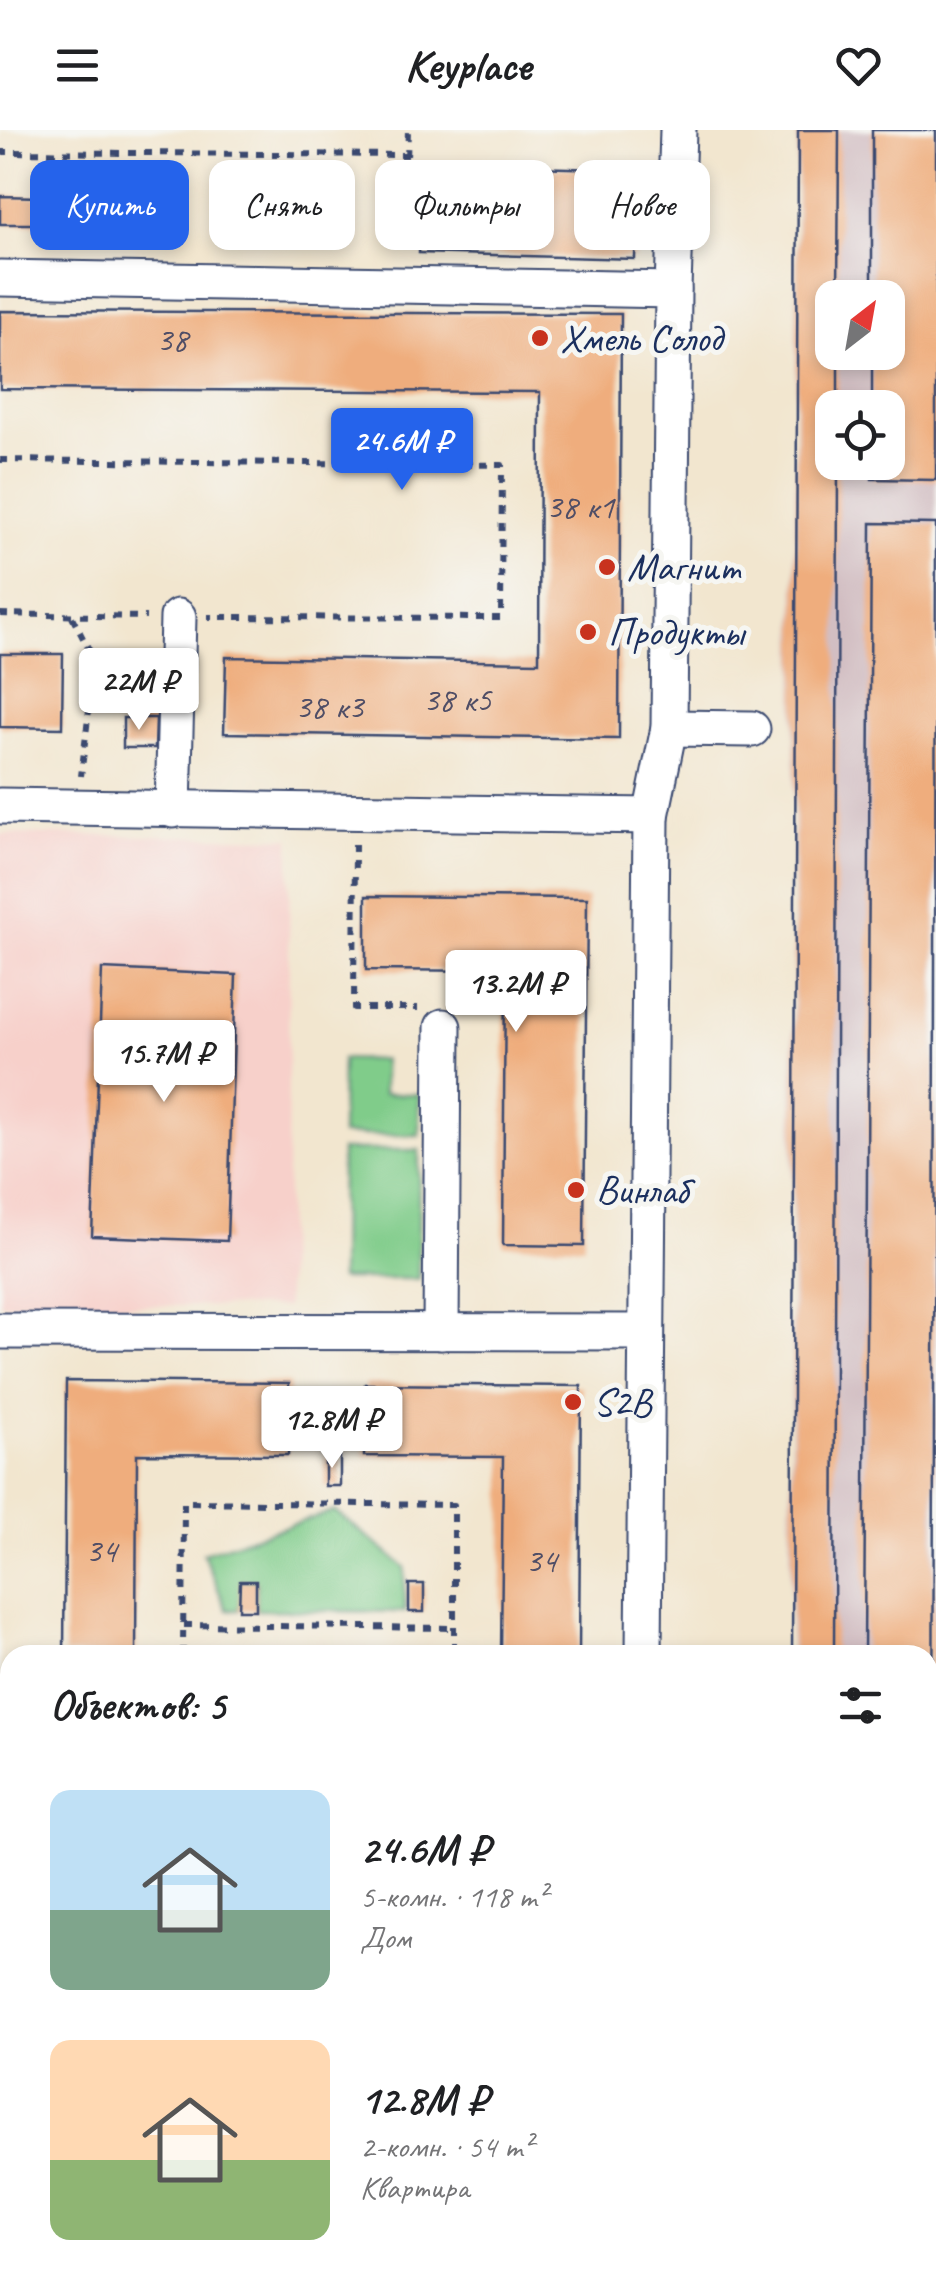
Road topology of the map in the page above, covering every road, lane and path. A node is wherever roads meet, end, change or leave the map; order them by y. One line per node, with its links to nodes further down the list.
1 (408, 130): 4 (path)
2 (678, 130): 7 (lane)
3 (0, 152): 4 (path)
4 (408, 155): 5 (path)
5 (408, 160)
6 (0, 278): 7 (lane)
7 (673, 290): 12 (lane)
8 (0, 460): 11 (path)
9 (0, 614): 10 (path)
10 (72, 616): 11 (path); 15 (path)
11 (178, 617): 16 (lane)
12 (668, 728): 13 (lane); 17 (lane)
13 (752, 729)
14 (0, 806): 15 (lane)
15 (80, 808): 16 (lane)
16 (173, 810): 17 (lane)
17 (652, 816): 21 (lane)
18 (444, 1027): 20 (lane)
19 (0, 1331): 20 (lane)
20 (441, 1332): 21 (lane)
21 (645, 1332): 26 (lane)
22 (184, 1625): 23 (path); 23 (path); 24 (path)
23 (454, 1628): 25 (path)
24 (183, 1645)
25 (454, 1645)
26 (644, 1645)

